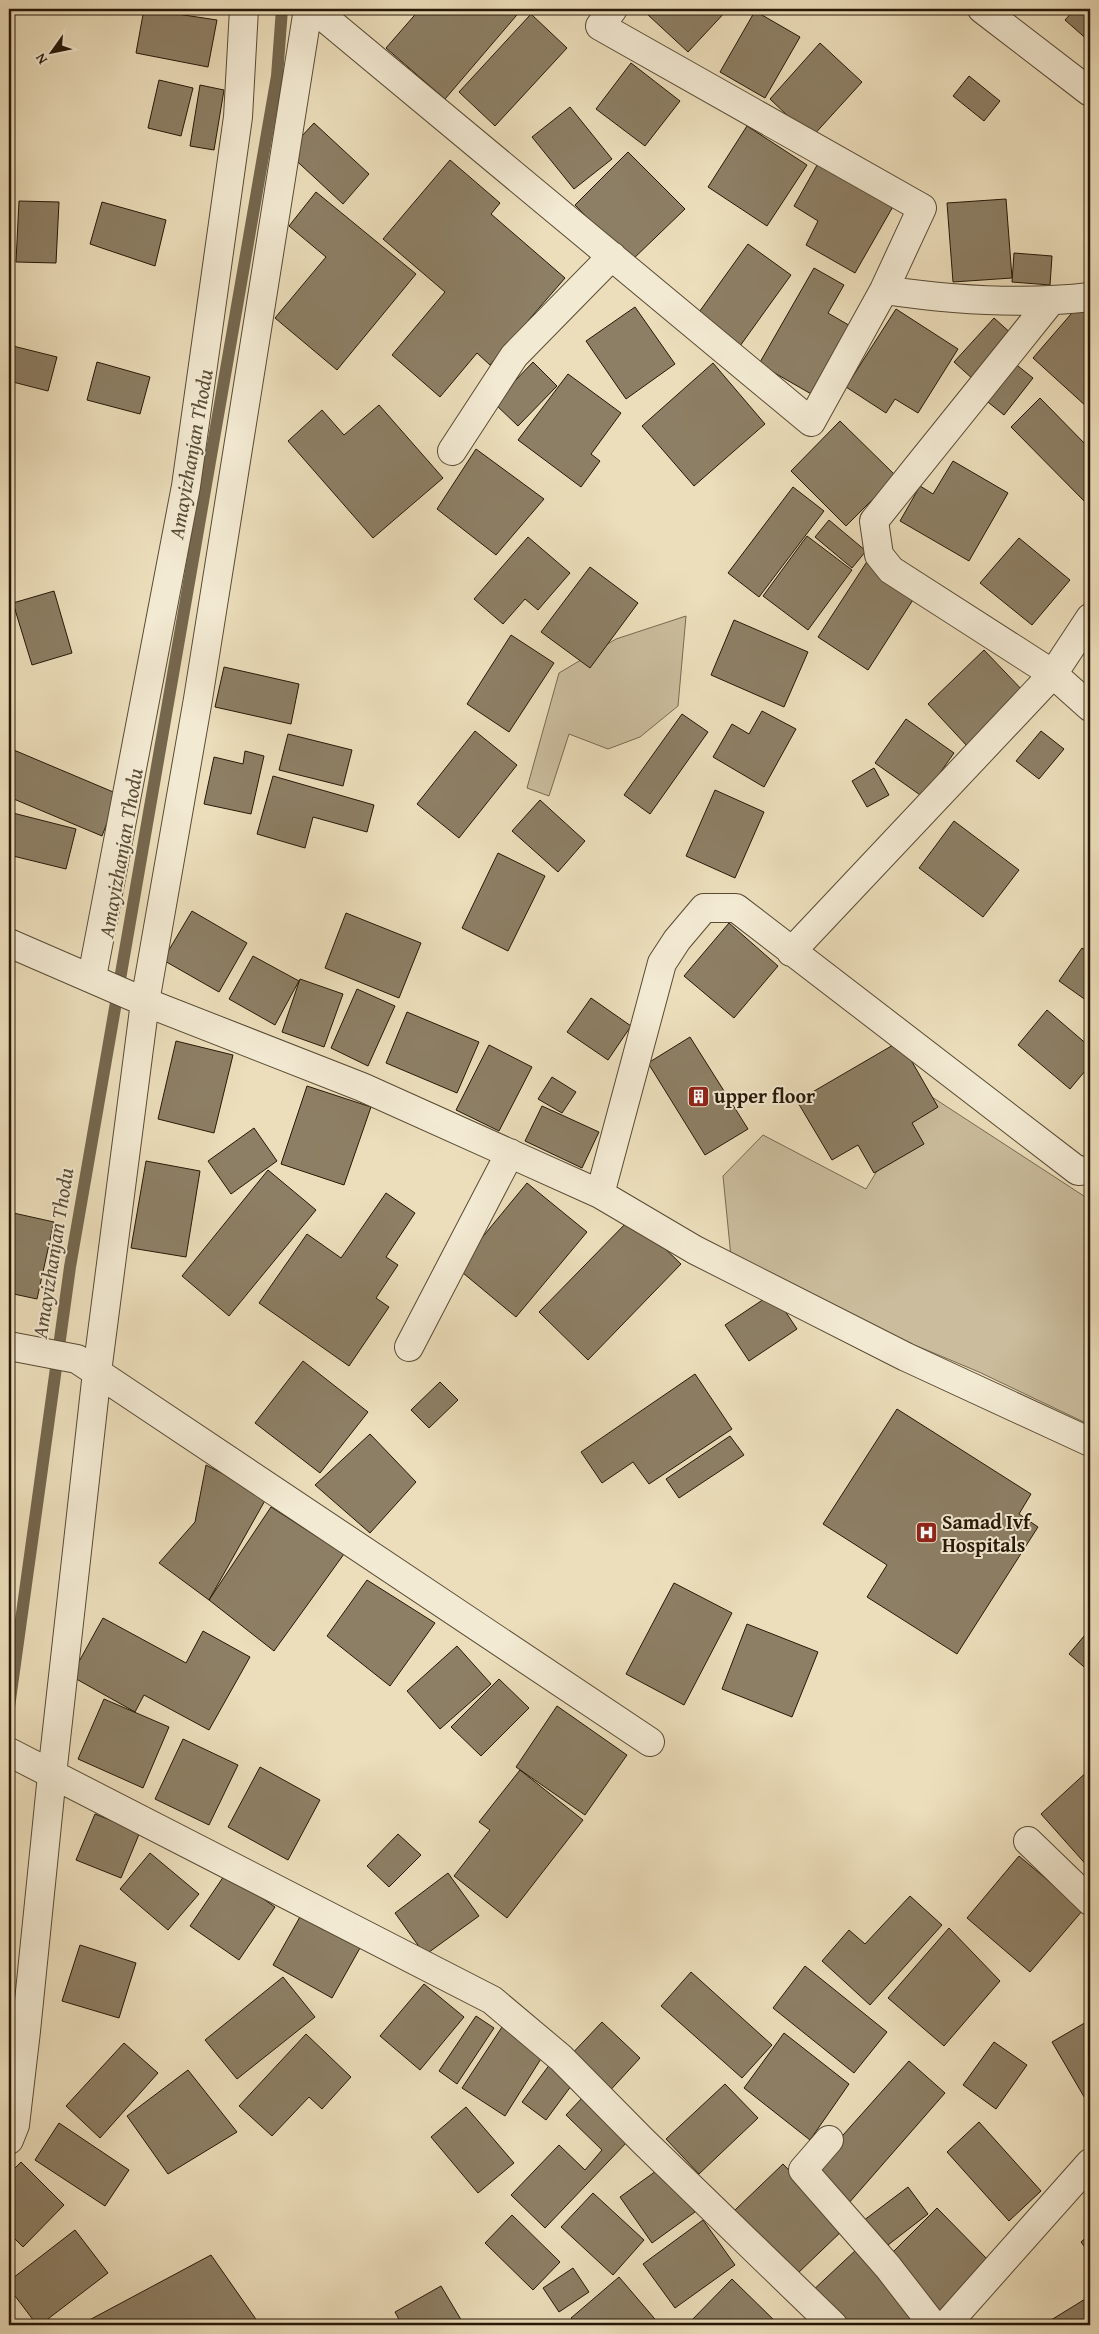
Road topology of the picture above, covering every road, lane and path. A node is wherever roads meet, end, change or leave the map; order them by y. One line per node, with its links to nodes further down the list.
1 (244, 9): 17 (street)
2 (308, 9): 18 (street)
3 (314, 9): 7 (street)
4 (612, 9): 8 (street)
5 (982, 9): 6 (street)
6 (1090, 92)
7 (612, 256): 8 (street); 11 (street)
8 (884, 290): 10 (street)
9 (1090, 297): 10 (street)
10 (1050, 302): 13 (street)
11 (452, 451)
12 (1090, 618): 13 (street)
13 (1053, 674): 14 (street); 16 (street)
14 (1090, 707)
15 (9, 943): 17 (street)
16 (791, 952): 20 (street); 21 (street)
17 (92, 977): 18 (street)
18 (145, 1002): 19 (street); 24 (street)
19 (510, 1153): 21 (street); 23 (street)
20 (1090, 1170)
21 (600, 1194): 25 (street)
22 (9, 1346): 24 (street)
23 (409, 1347)
24 (87, 1366): 26 (street); 28 (street)
25 (1090, 1442)
26 (650, 1742)
27 (9, 1752): 28 (street)
28 (52, 1775): 31 (street); 34 (street)
29 (1028, 1841): 30 (street)
30 (1090, 1901)
31 (9, 2140)
32 (829, 2140): 35 (street)
33 (1090, 2163): 36 (street)
34 (833, 2325)
35 (933, 2325)
36 (946, 2325)

